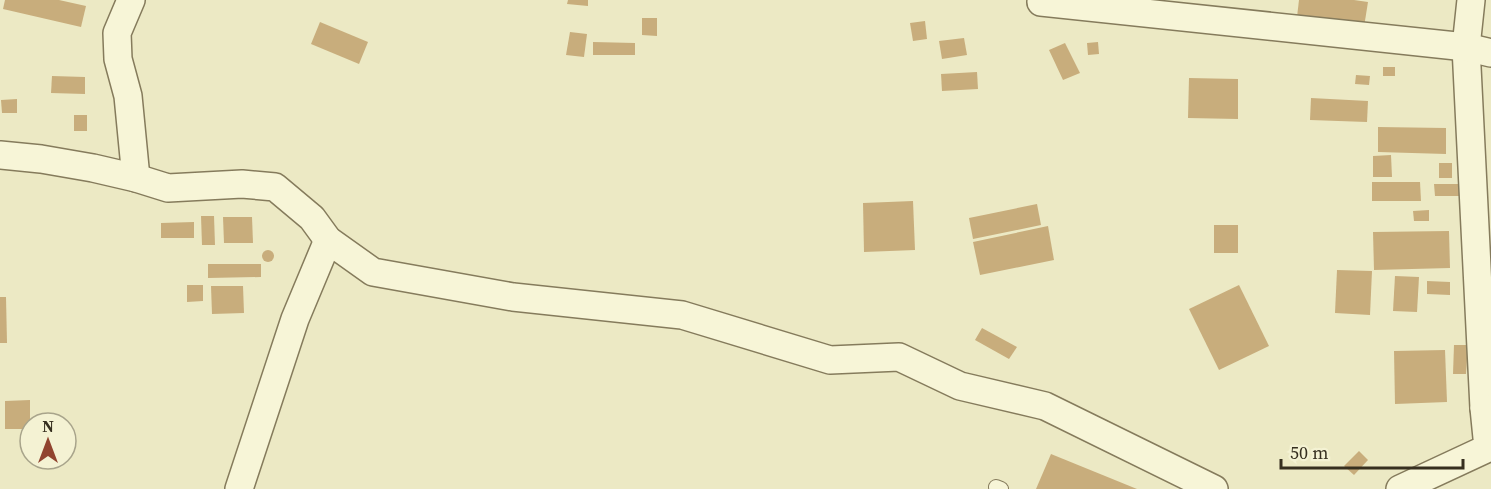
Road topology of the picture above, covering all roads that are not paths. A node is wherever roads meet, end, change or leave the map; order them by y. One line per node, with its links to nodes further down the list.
1 (131, 0): 6 (street)
2 (1471, 0): 4 (street)
3 (1041, 2): 4 (street)
4 (1478, 50): 8 (street)
5 (0, 155): 6 (street)
6 (136, 178): 7 (street)
7 (328, 240): 9 (street); 10 (street)
8 (1487, 409): 11 (street)
9 (239, 489)
10 (1214, 489)
11 (1400, 489)

